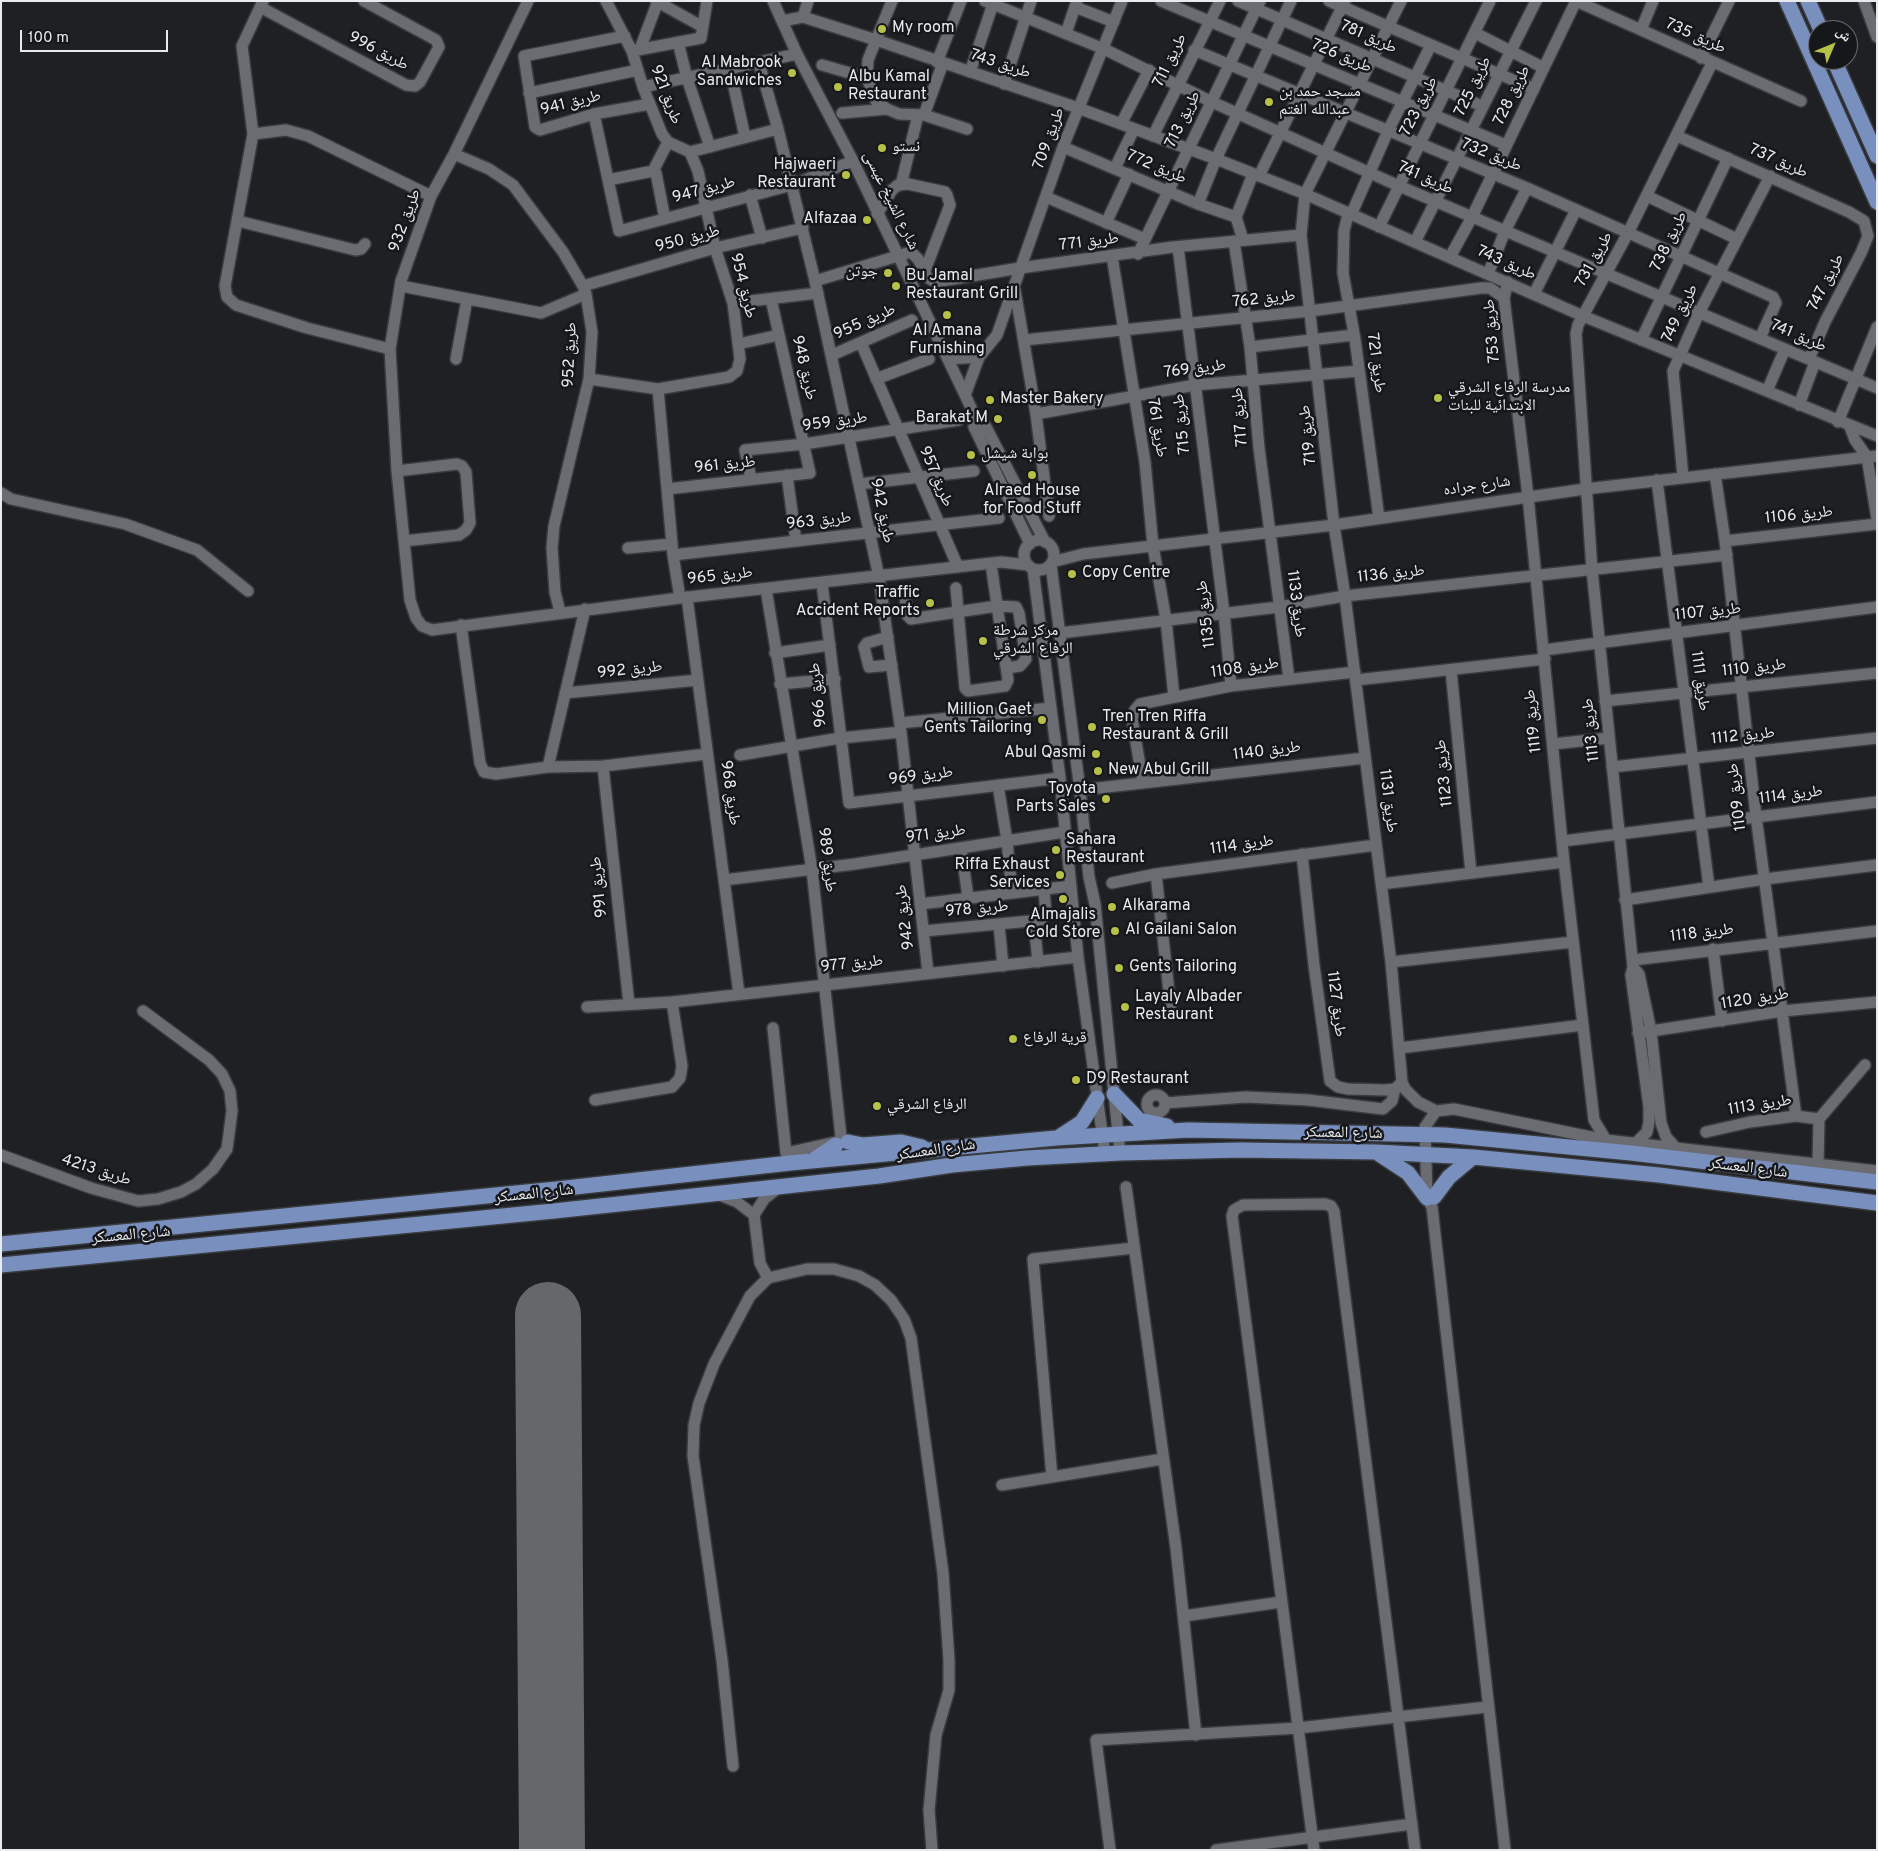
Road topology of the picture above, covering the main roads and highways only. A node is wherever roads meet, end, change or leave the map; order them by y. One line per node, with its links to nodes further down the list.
1 (1787, 1): 6 (main road)
2 (1808, 1): 3 (main road)
3 (1817, 20)
4 (1838, 70): 5 (main road)
5 (1877, 156)
6 (1877, 202)
7 (1114, 1094): 9 (main road)
8 (1098, 1098): 10 (main road)
9 (1188, 1130): 10 (main road, شارع المعسكر); 15 (main road, شارع المعسكر)
10 (1056, 1138): 11 (main road, شارع المعسكر)
11 (930, 1151): 14 (main road, شارع المعسكر); 14 (main road)
12 (1376, 1152): 13 (main road, شارع المعسكر); 13 (main road); 18 (main road, شارع المعسكر)
13 (1473, 1157): 16 (main road, شارع المعسكر)
14 (812, 1162): 17 (main road, شارع المعسكر)
15 (1877, 1182)
16 (1877, 1203)
17 (1, 1244)
18 (1, 1265)

